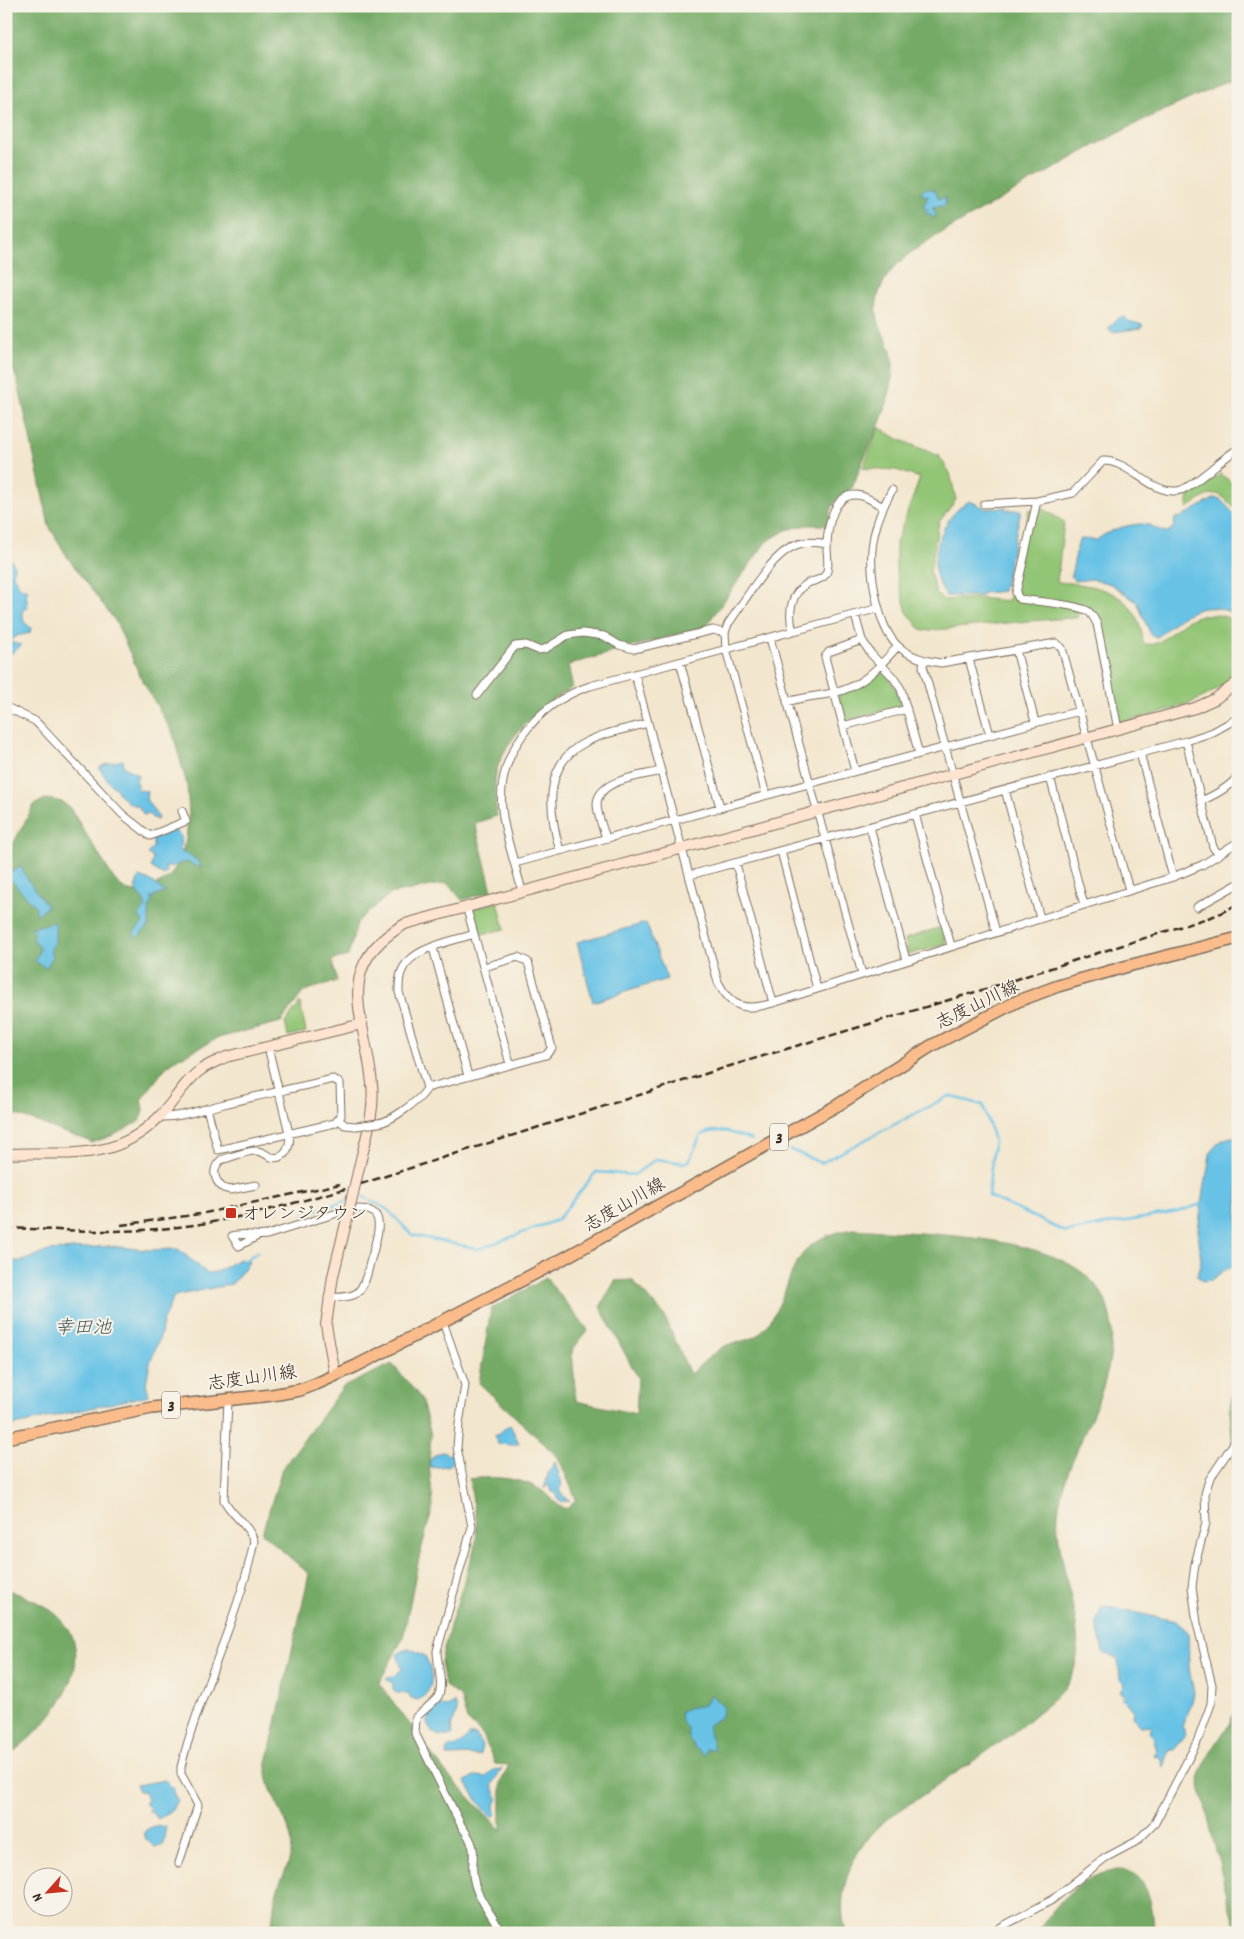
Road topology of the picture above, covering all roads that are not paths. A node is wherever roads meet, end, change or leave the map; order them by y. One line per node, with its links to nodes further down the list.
1 (1238, 449): 3 (street)
2 (892, 490): 5 (street)
3 (1037, 501): 4 (street); 32 (street)
4 (984, 504)
5 (883, 507): 6 (street); 7 (street)
6 (827, 544): 9 (street); 10 (street)
7 (879, 608): 8 (street); 13 (street)
8 (855, 615): 9 (street); 12 (street)
9 (793, 631): 11 (street)
10 (725, 633): 14 (street); 23 (street)
11 (770, 638): 14 (street); 24 (street)
12 (862, 640): 19 (street); 22 (street)
13 (898, 646): 17 (street); 19 (street)
14 (726, 649): 18 (street); 47 (street)
15 (1016, 650): 16 (street); 27 (street); 29 (street)
16 (969, 659): 17 (street); 33 (street)
17 (924, 660): 36 (street)
18 (680, 662): 20 (street); 50 (street)
19 (882, 664): 22 (street); 26 (street)
20 (635, 675): 30 (street); 63 (street)
21 (1238, 682): 32 (street)
22 (835, 692): 24 (street); 31 (street)
23 (477, 695)
24 (788, 702): 45 (street)
25 (6, 708): 52 (street)
26 (907, 709): 31 (street); 38 (street)
27 (1079, 710): 29 (street); 34 (street)
28 (1238, 718): 35 (street)
29 (1035, 722): 33 (street)
30 (648, 723): 40 (street); 60 (street)
31 (843, 726): 41 (street)
32 (1118, 729): 34 (street)
33 (990, 734): 36 (street)
34 (1087, 738): 39 (street); 42 (street)
35 (1186, 741): 37 (street); 48 (street)
36 (944, 747): 38 (street); 42 (street)
37 (1140, 753): 39 (street); 66 (street)
38 (919, 754): 41 (street)
39 (1095, 765): 44 (street); 68 (street)
40 (661, 771): 54 (street); 56 (street)
41 (855, 771): 45 (street)
42 (952, 773): 49 (street); 51 (street)
43 (1238, 776): 48 (street)
44 (1050, 777): 46 (street); 70 (street)
45 (810, 783): 47 (street); 51 (street)
46 (1005, 790): 49 (street); 73 (street)
47 (766, 795): 50 (street)
48 (1201, 801): 62 (street)
49 (960, 802): 53 (street); 74 (street)
50 (720, 807): 54 (street)
51 (817, 810): 57 (street); 59 (street)
52 (182, 811)
53 (915, 814): 55 (street); 77 (street)
54 (674, 820): 56 (street); 59 (street)
55 (870, 827): 57 (street); 79 (street)
56 (606, 838): 60 (street)
57 (825, 838): 61 (street); 81 (street)
58 (1238, 842): 62 (street)
59 (683, 848): 65 (street); 69 (street)
60 (560, 851): 63 (street)
61 (781, 851): 64 (street); 82 (street)
62 (1218, 855): 66 (street)
63 (516, 862): 69 (street)
64 (736, 864): 65 (street); 83 (street)
65 (690, 875): 83 (street)
66 (1173, 876): 68 (street)
67 (1238, 884): 72 (street)
68 (1129, 890): 70 (street)
69 (522, 891): 71 (street)
70 (1084, 904): 73 (street)
71 (466, 906): 75 (street); 84 (street)
72 (1197, 907)
73 (1040, 918): 74 (street)
74 (996, 932): 77 (street)
75 (474, 934): 78 (street); 80 (street)
76 (1238, 938): 98 (main road, 志度山川線 / 3)
77 (951, 946): 79 (street)
78 (433, 948): 87 (street); 88 (street)
79 (906, 960): 81 (street)
80 (484, 967): 86 (street); 86 (street)
81 (862, 974): 82 (street)
82 (817, 989): 83 (street)
83 (773, 1003)
84 (362, 1024): 85 (street); 97 (street, bridge)
85 (268, 1048): 89 (street); 91 (street)
86 (510, 1064): 87 (street)
87 (468, 1076): 88 (street)
88 (427, 1088): 92 (street, bridge)
89 (280, 1091): 90 (street); 92 (street); 93 (street)
90 (207, 1108): 91 (street); 93 (street)
91 (159, 1117): 94 (street)
92 (339, 1120): 93 (street)
93 (289, 1133): 95 (street)
94 (6, 1154)
95 (256, 1184)
96 (256, 1237): 97 (street)
97 (328, 1298): 99 (street)
98 (443, 1322): 99 (main road, 志度山川線 / 3); 104 (street)
99 (335, 1375): 100 (main road, 志度山川線 / 3)
100 (228, 1399): 101 (main road, 志度山川線 / 3); 103 (street)
101 (6, 1438)
102 (1238, 1438): 105 (street)
103 (179, 1863)
104 (501, 1933)
105 (995, 1933)

